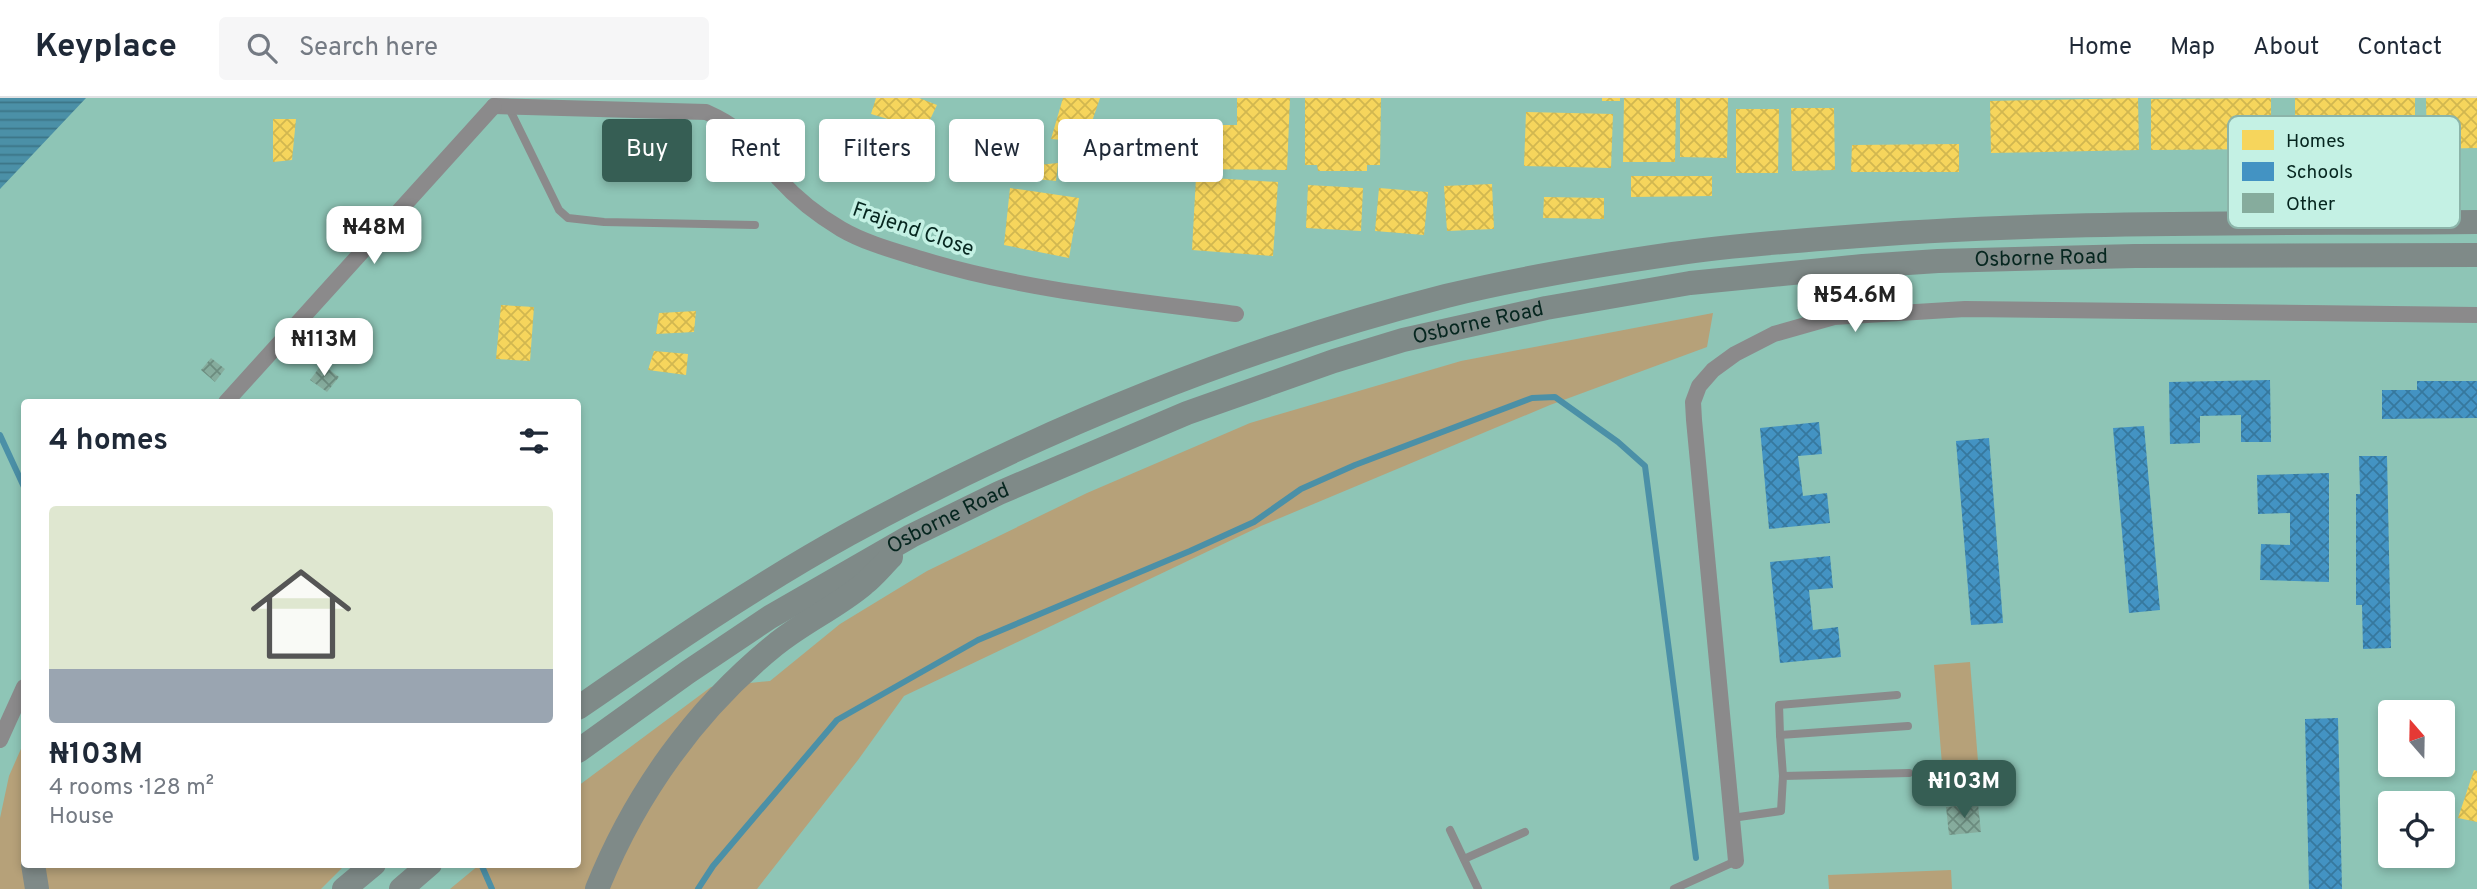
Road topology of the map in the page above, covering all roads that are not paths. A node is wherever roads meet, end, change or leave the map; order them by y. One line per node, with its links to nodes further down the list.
1 (499, 103): 3 (lane); 5 (street, Frajend Close); 7 (street)
2 (2228, 224): 11 (main road, Osborne Road)
3 (755, 225)
4 (2477, 255): 8 (main road, Osborne Road)
5 (1236, 314)
6 (2477, 315): 18 (street)
7 (229, 399)
8 (911, 536): 15 (main road, Osborne Road); 31 (main road)
9 (21, 694): 14 (street)
10 (1897, 695): 13 (lane)
11 (581, 706)
12 (1908, 726): 13 (lane)
13 (1780, 735): 17 (lane)
14 (0, 740)
15 (581, 749)
16 (1909, 773): 17 (lane)
17 (1783, 776): 18 (lane)
18 (1732, 818): 22 (street)
19 (1450, 830): 21 (lane)
20 (1525, 832): 21 (lane)
21 (1464, 859): 32 (lane)
22 (1736, 861): 33 (lane)
23 (34, 868): 27 (main road)
24 (355, 868): 28 (main road)
25 (369, 868): 29 (main road)
26 (425, 868): 30 (main road)
27 (37, 889)
28 (338, 889)
29 (344, 889)
30 (401, 889)
31 (597, 889)
32 (1478, 889)
33 (1674, 889)

